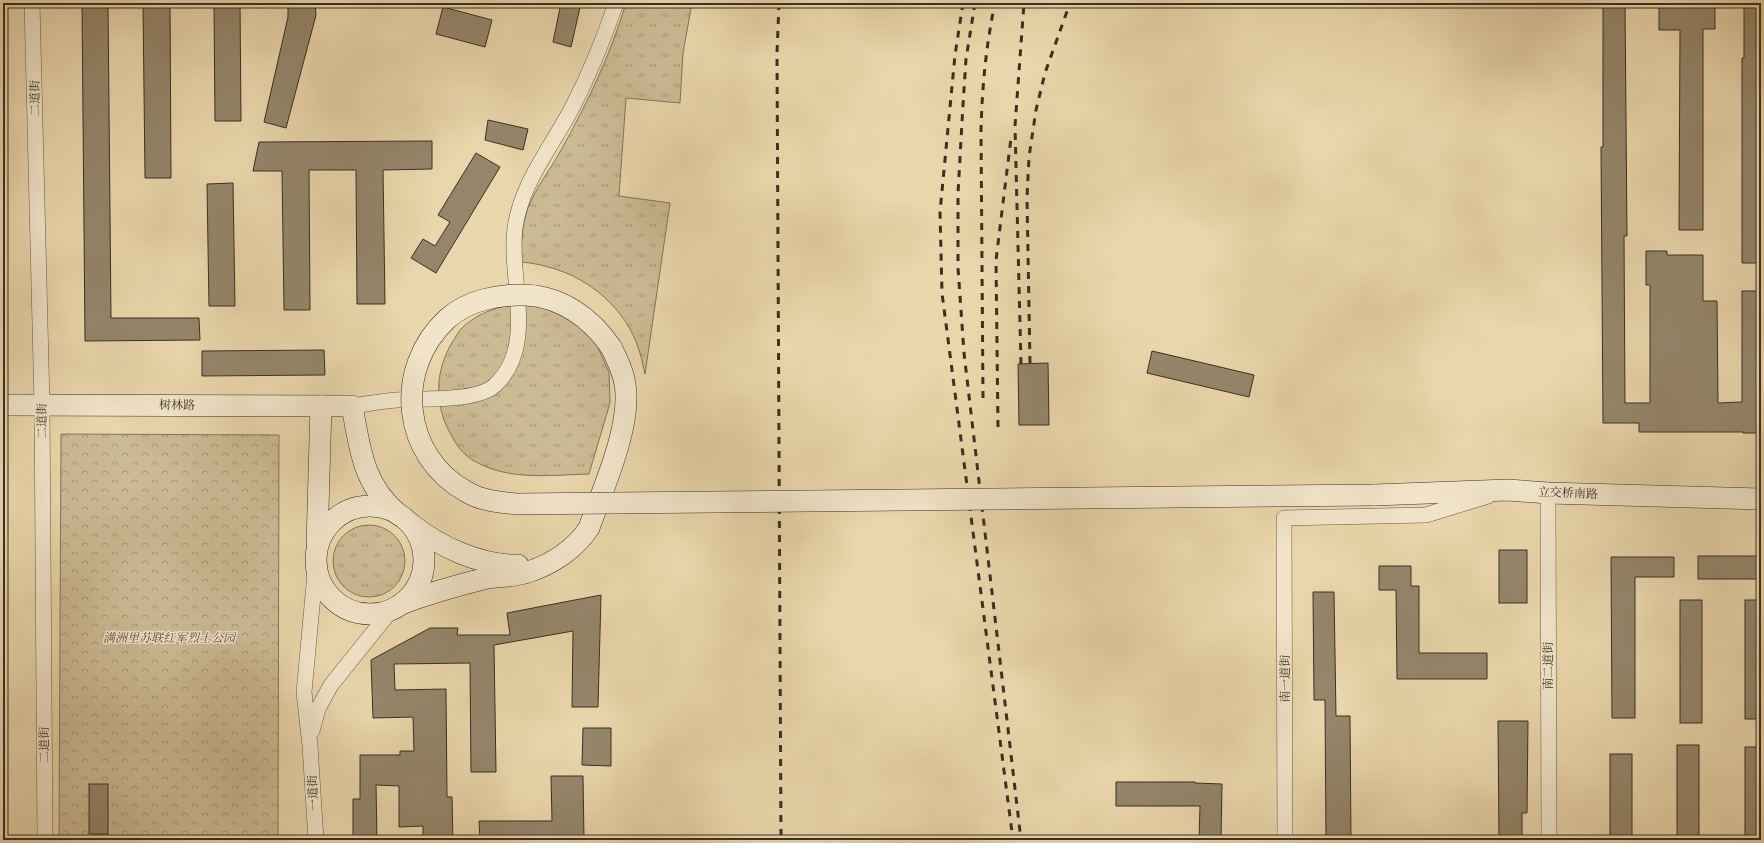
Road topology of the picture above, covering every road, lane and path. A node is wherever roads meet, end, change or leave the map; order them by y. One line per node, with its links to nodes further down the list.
1 (32, 3): 4 (street, 二道街)
2 (616, 3): 6 (street)
3 (3, 404): 4 (main road, 树林路)
4 (42, 404): 5 (main road, 树林路); 15 (street, 二道街)
5 (321, 406): 6 (main road, 树林路); 11 (main road)
6 (352, 406): 10 (main road)
7 (1508, 490): 8 (main road, 立交桥南路); 12 (main road, 立交桥南路, bridge); 17 (street, 南一道街)
8 (1548, 493): 9 (main road, 立交桥南路); 18 (street, 南二道街)
9 (1761, 499)
10 (403, 518): 11 (main road); 12 (main road); 13 (main road)
11 (317, 557): 13 (main road); 14 (street)
12 (555, 560): 13 (main road, 立交桥南路)
13 (397, 606): 14 (street)
14 (310, 746): 16 (street, 一道街)
15 (45, 840)
16 (316, 840)
17 (1285, 840)
18 (1549, 840)

